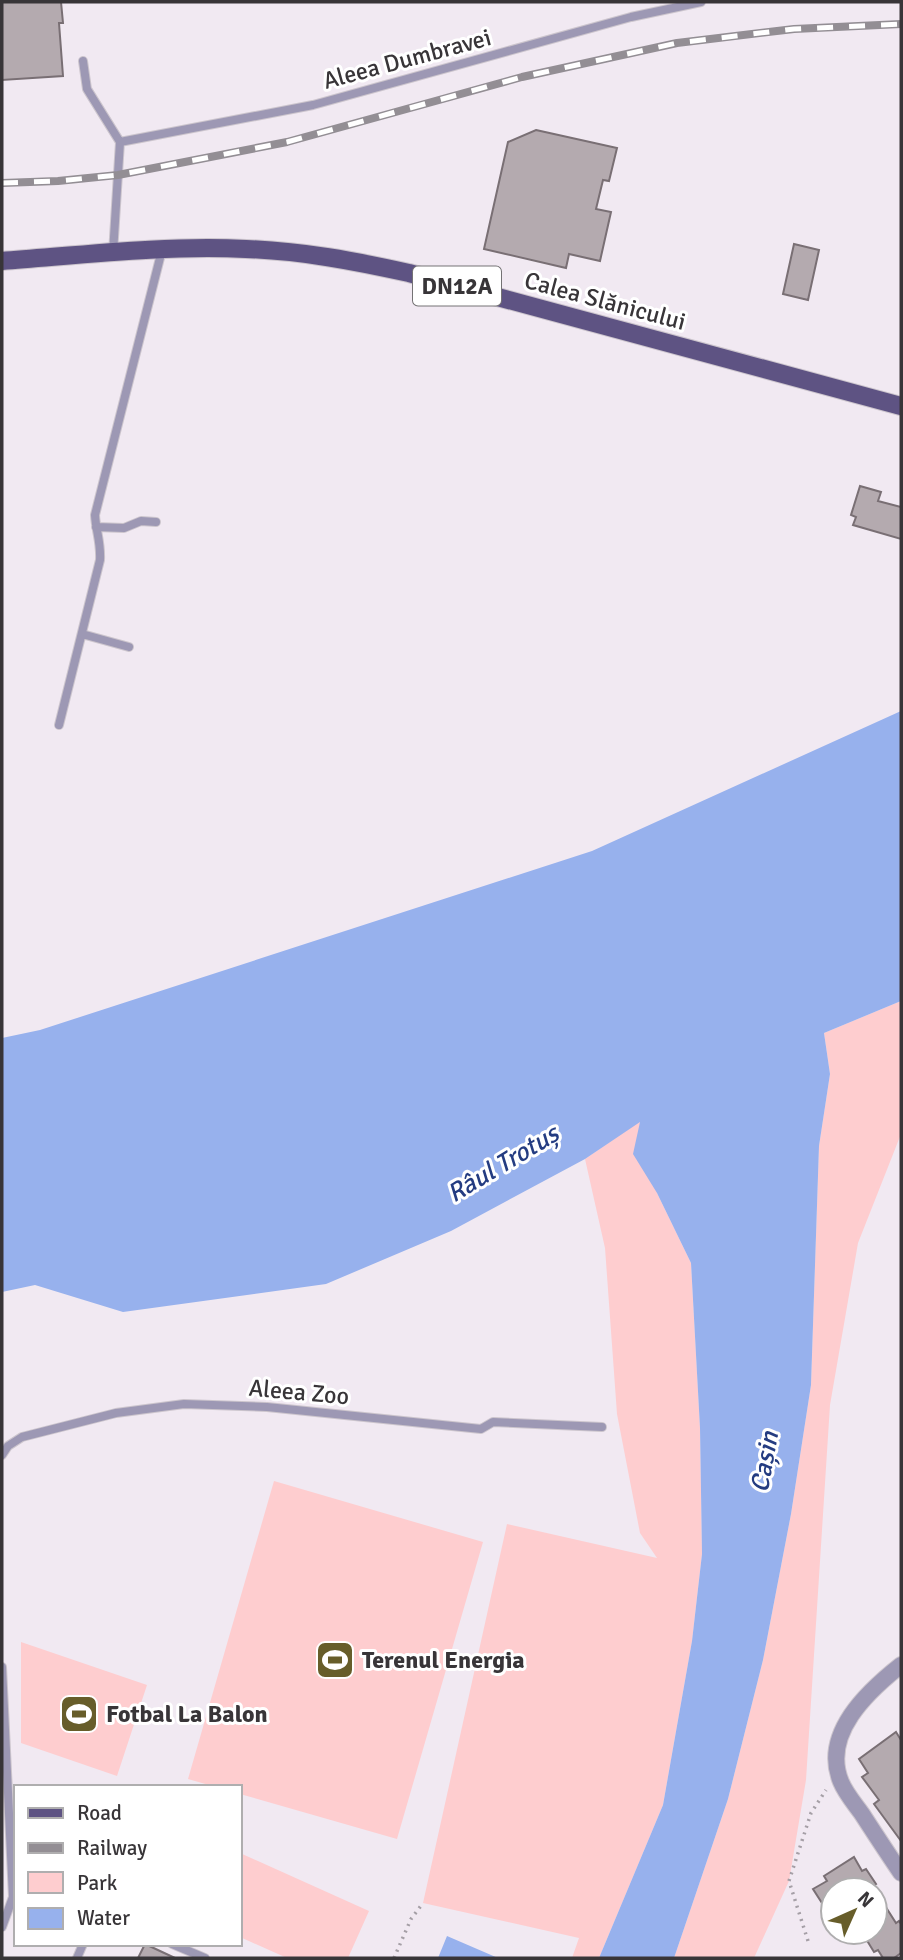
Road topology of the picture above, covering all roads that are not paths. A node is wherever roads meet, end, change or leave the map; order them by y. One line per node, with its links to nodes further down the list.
1 (701, 2): 3 (lane, Aleea Dumbravei)
2 (83, 61): 3 (lane)
3 (120, 142): 5 (lane)
4 (162, 250): 5 (main road, Calea Slănicului / DN12A); 7 (main road, Calea Slănicului / DN12A); 9 (lane)
5 (113, 253): 6 (main road, Calea Slănicului / DN12A)
6 (2, 261)
7 (901, 405)
8 (156, 522): 9 (lane)
9 (96, 527): 10 (lane)
10 (82, 634): 11 (lane); 12 (lane)
11 (129, 647)
12 (59, 725)
13 (601, 1427): 14 (lane, Aleea Zoo)
14 (2, 1455)
15 (901, 1665): 17 (street)
16 (2, 1667): 18 (lane)
17 (901, 1873)
18 (2, 1927)
19 (177, 1946): 20 (lane)
20 (205, 1958)

